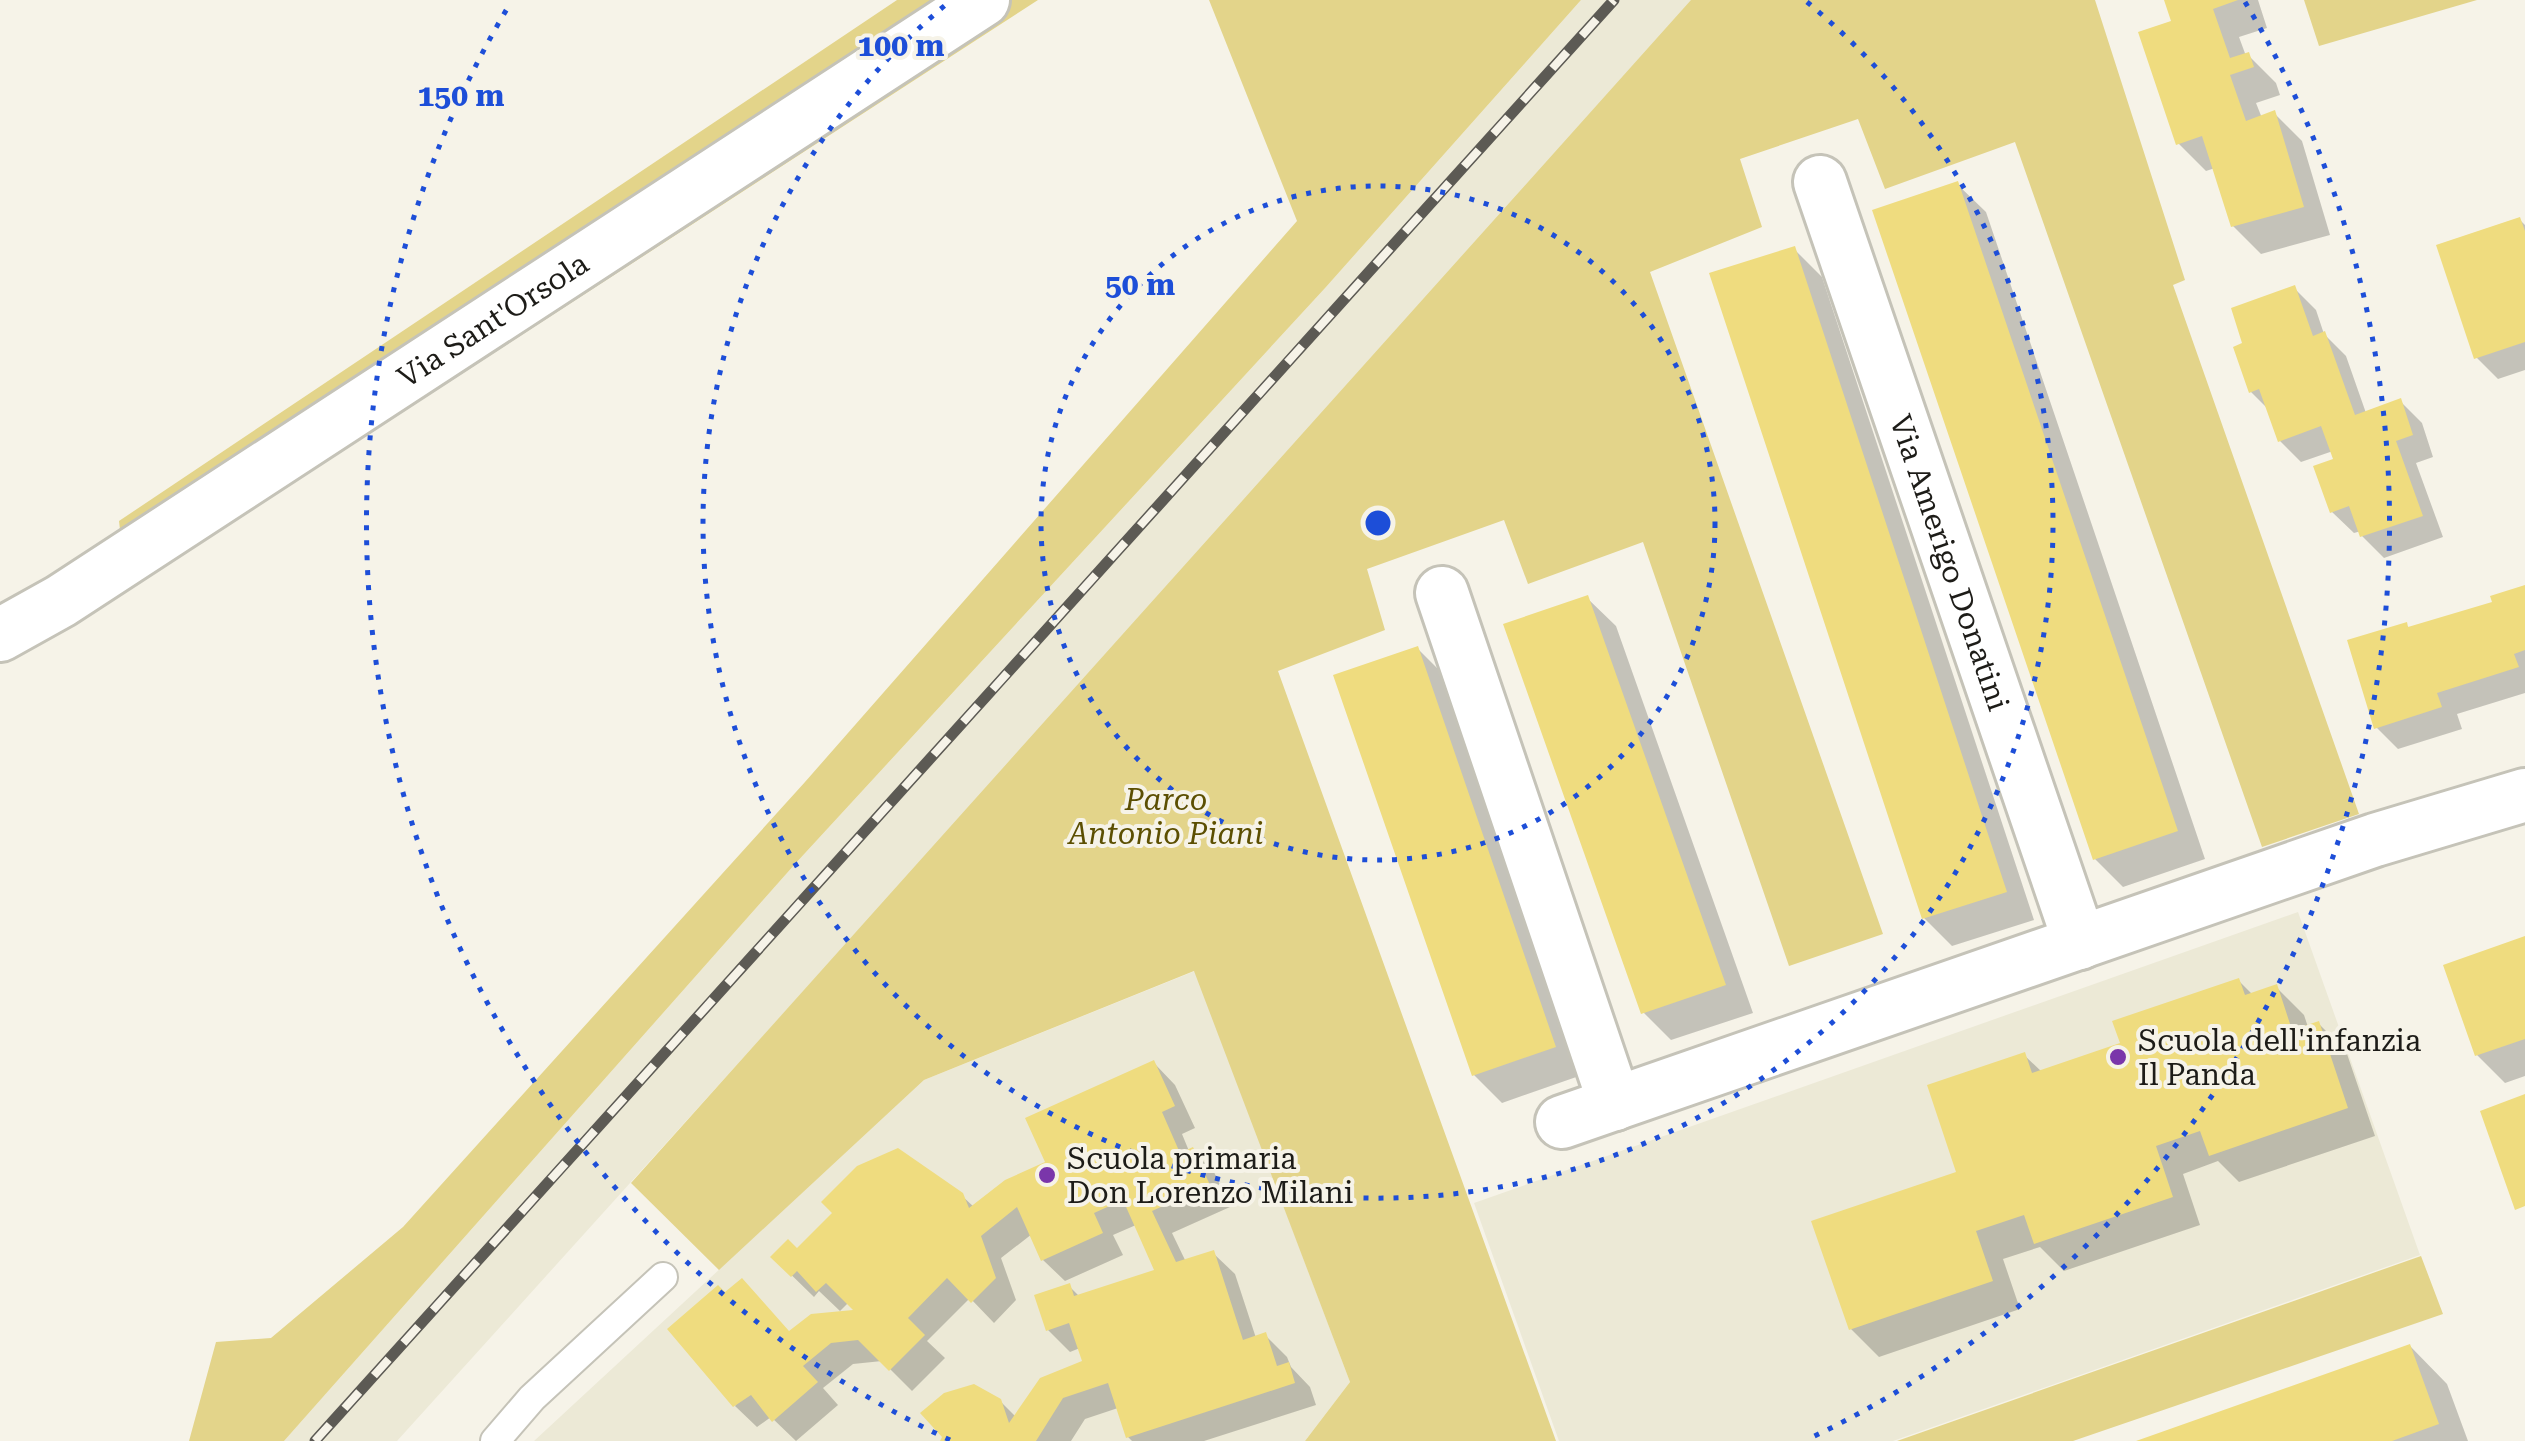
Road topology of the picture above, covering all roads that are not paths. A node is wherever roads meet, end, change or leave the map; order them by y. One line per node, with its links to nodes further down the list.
1 (983, 0): 4 (street, Via Sant'Orsola)
2 (1820, 182): 6 (street, Via Amerigo Donatini)
3 (1442, 593): 7 (street)
4 (0, 635)
5 (2525, 795): 6 (street)
6 (2080, 942): 7 (street)
7 (1615, 1104): 8 (street)
8 (1562, 1122)
9 (663, 1277): 10 (lane)
10 (495, 1441)

